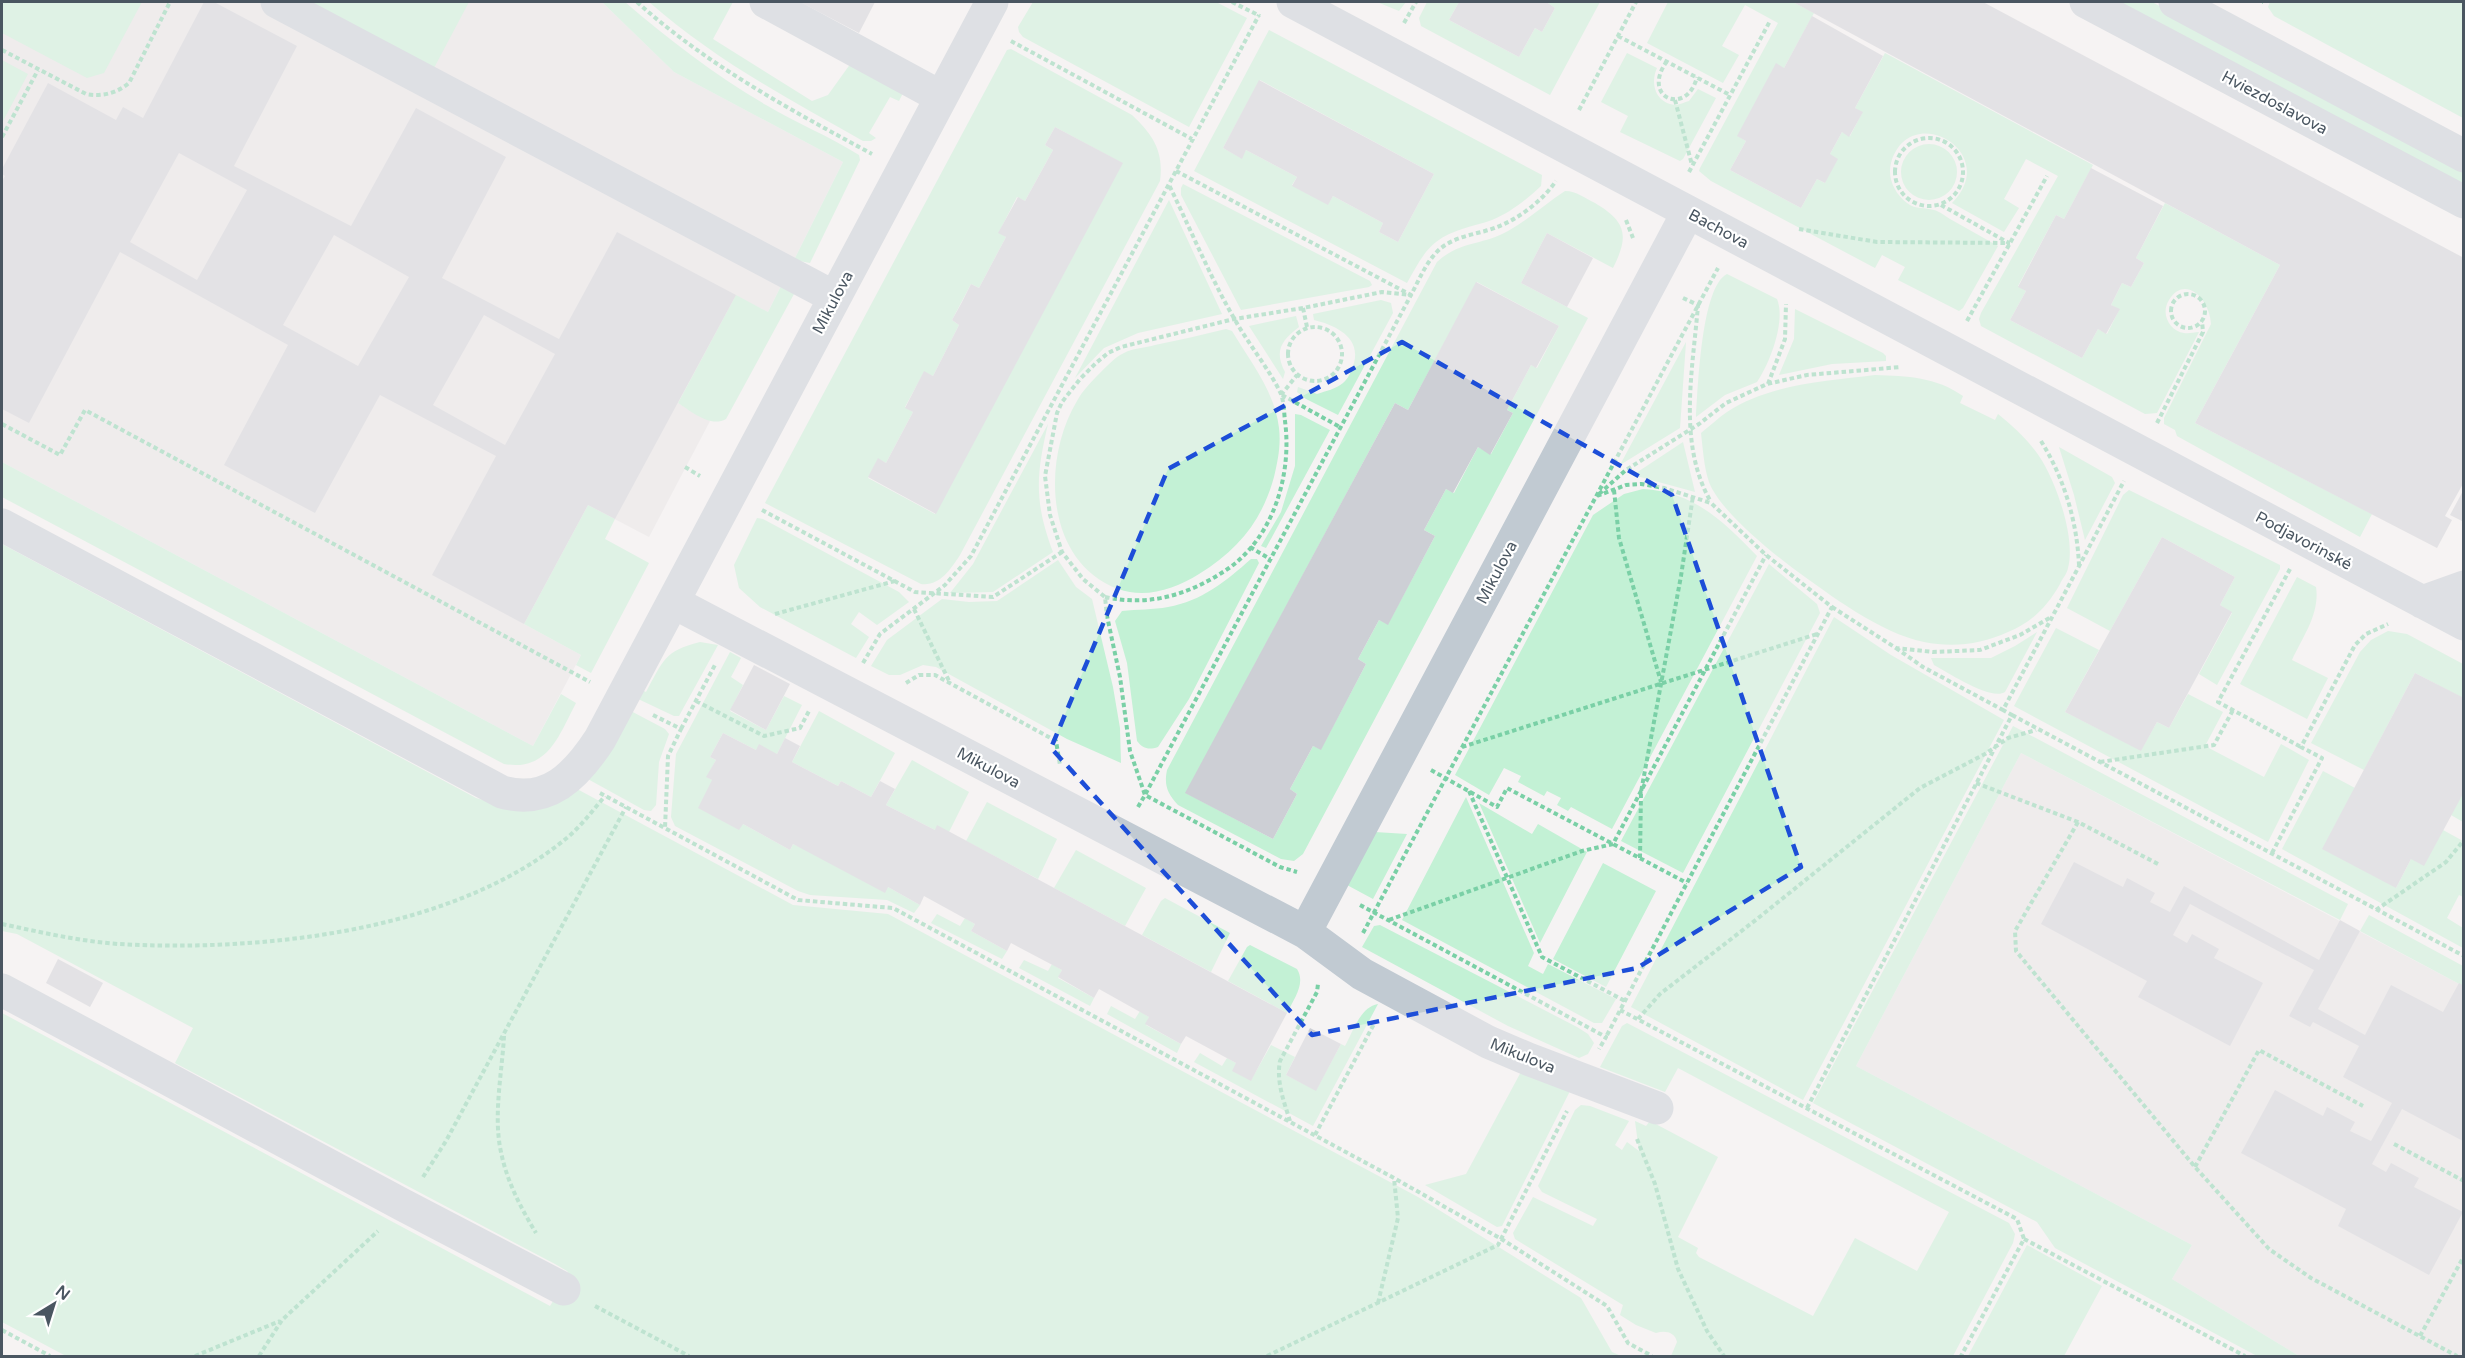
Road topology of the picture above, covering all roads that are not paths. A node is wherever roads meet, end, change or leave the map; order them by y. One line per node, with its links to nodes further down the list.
1 (277, 2): 11 (street)
2 (766, 2): 7 (street)
3 (992, 2): 7 (street, Mikulova)
4 (2086, 2): 9 (street, Hviezdoslavova)
5 (2175, 2): 8 (street)
6 (1275, 10): 10 (street, Bachova)
7 (941, 97): 11 (street, Mikulova)
8 (2463, 156)
9 (2463, 202)
10 (1688, 212): 12 (street, Bachova); 18 (street, Mikulova)
11 (834, 297): 15 (street, Mikulova)
12 (2142, 454): 16 (street, Podjavorinské)
13 (2, 525): 15 (street, Mikulova)
14 (2463, 587): 16 (street)
15 (673, 602): 18 (street, Mikulova)
16 (2422, 602): 17 (street, Podjavorinské)
17 (2463, 624)
18 (1305, 933): 20 (street, Mikulova)
19 (2, 990): 21 (street)
20 (1657, 1108)
21 (564, 1288)

